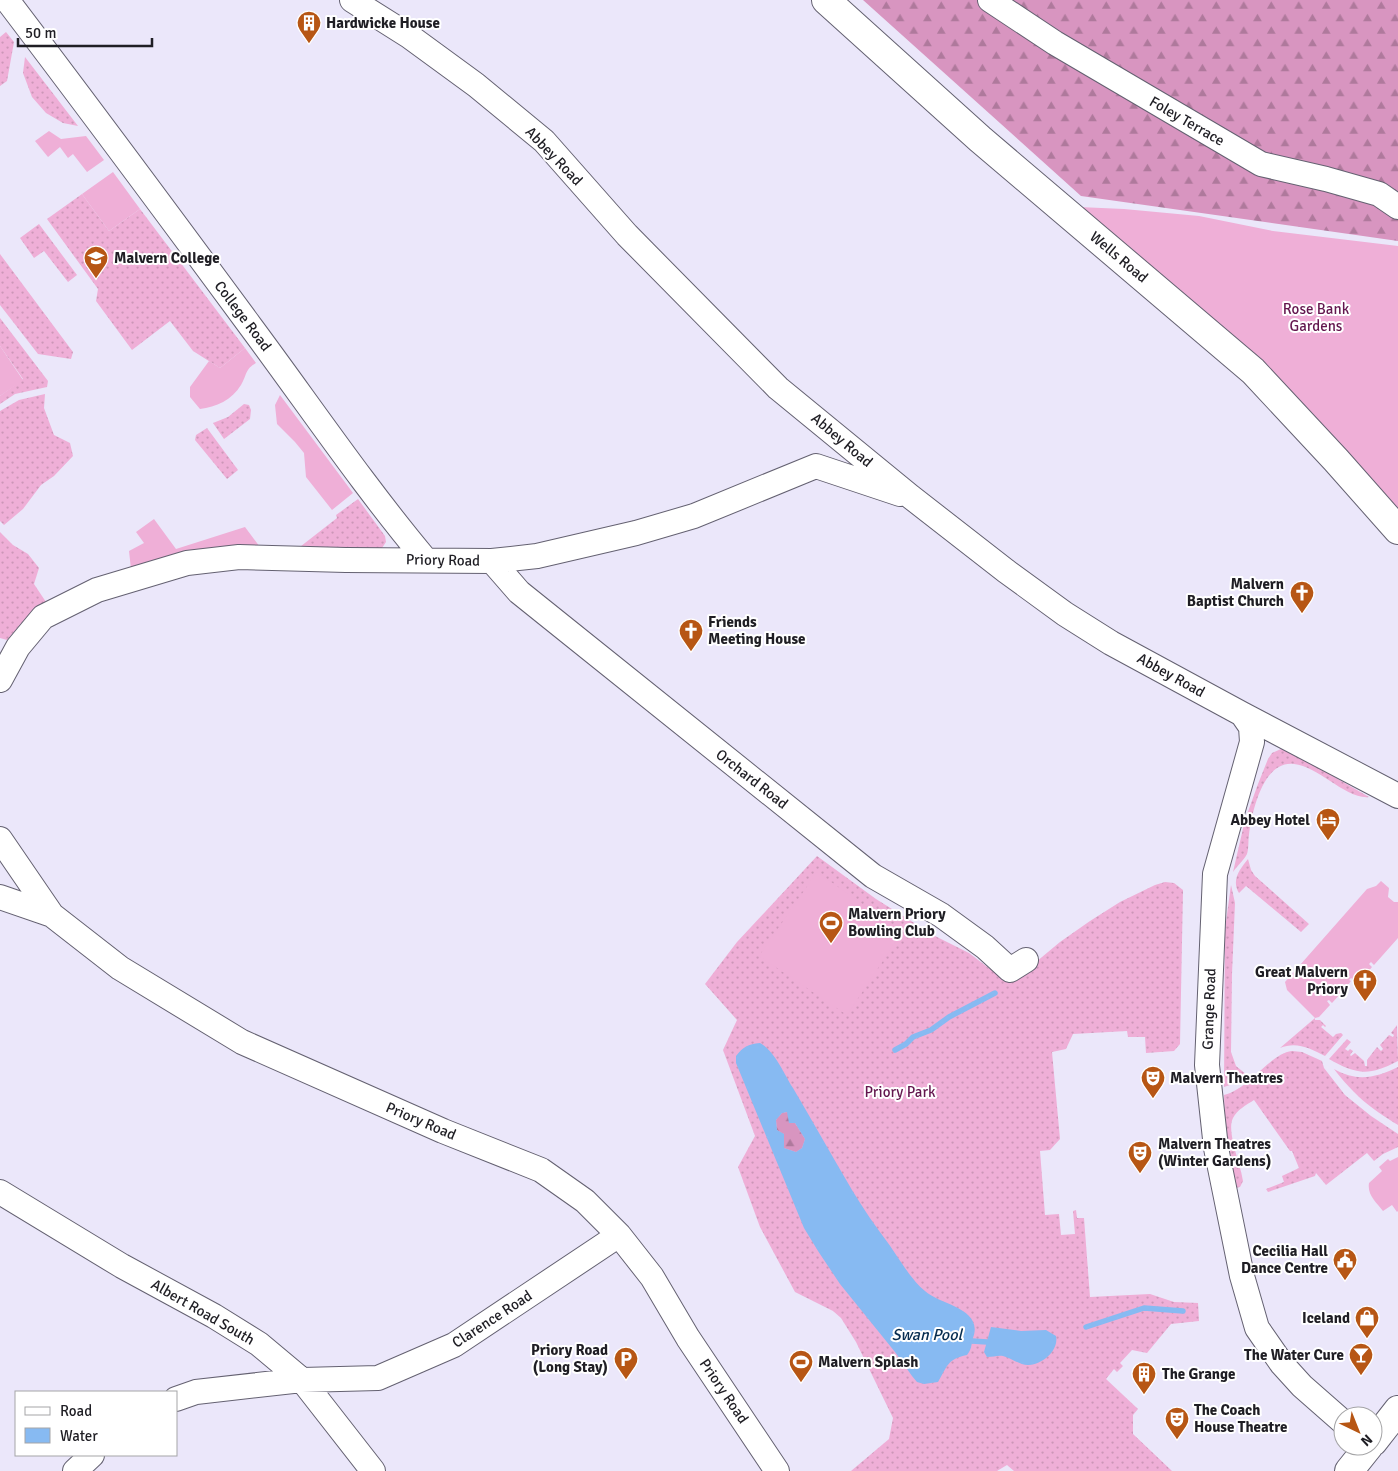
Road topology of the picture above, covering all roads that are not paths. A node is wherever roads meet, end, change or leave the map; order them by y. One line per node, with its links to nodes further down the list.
1 (7, 0): 8 (street, College Road)
2 (352, 0): 6 (street, Abbey Road)
3 (826, 0): 7 (main road, Wells Road)
4 (990, 0): 5 (street, Foley Terrace)
5 (1398, 207)
6 (911, 498): 9 (street, Priory Road); 11 (street, Abbey Road)
7 (1398, 530)
8 (425, 559): 9 (street, Priory Road); 10 (street, Priory Road)
9 (492, 561): 16 (street, Orchard Road)
10 (0, 680)
11 (1242, 714): 12 (street, Abbey Road); 21 (street, Grange Road)
12 (1398, 796)
13 (0, 839): 15 (street, Priory Road)
14 (0, 897): 15 (street)
15 (52, 915): 18 (street, Priory Road)
16 (1026, 960)
17 (0, 1192): 19 (street, Albert Road South)
18 (618, 1235): 19 (street, Clarence Road); 26 (street, Priory Road)
19 (302, 1380): 20 (street, Clarence Road); 25 (street, Albert Road South)
20 (178, 1398)
21 (1333, 1413)
22 (91, 1456): 24 (street)
23 (1362, 1456): 27 (main road)
24 (74, 1471)
25 (372, 1471)
26 (778, 1471)
27 (1349, 1471)

